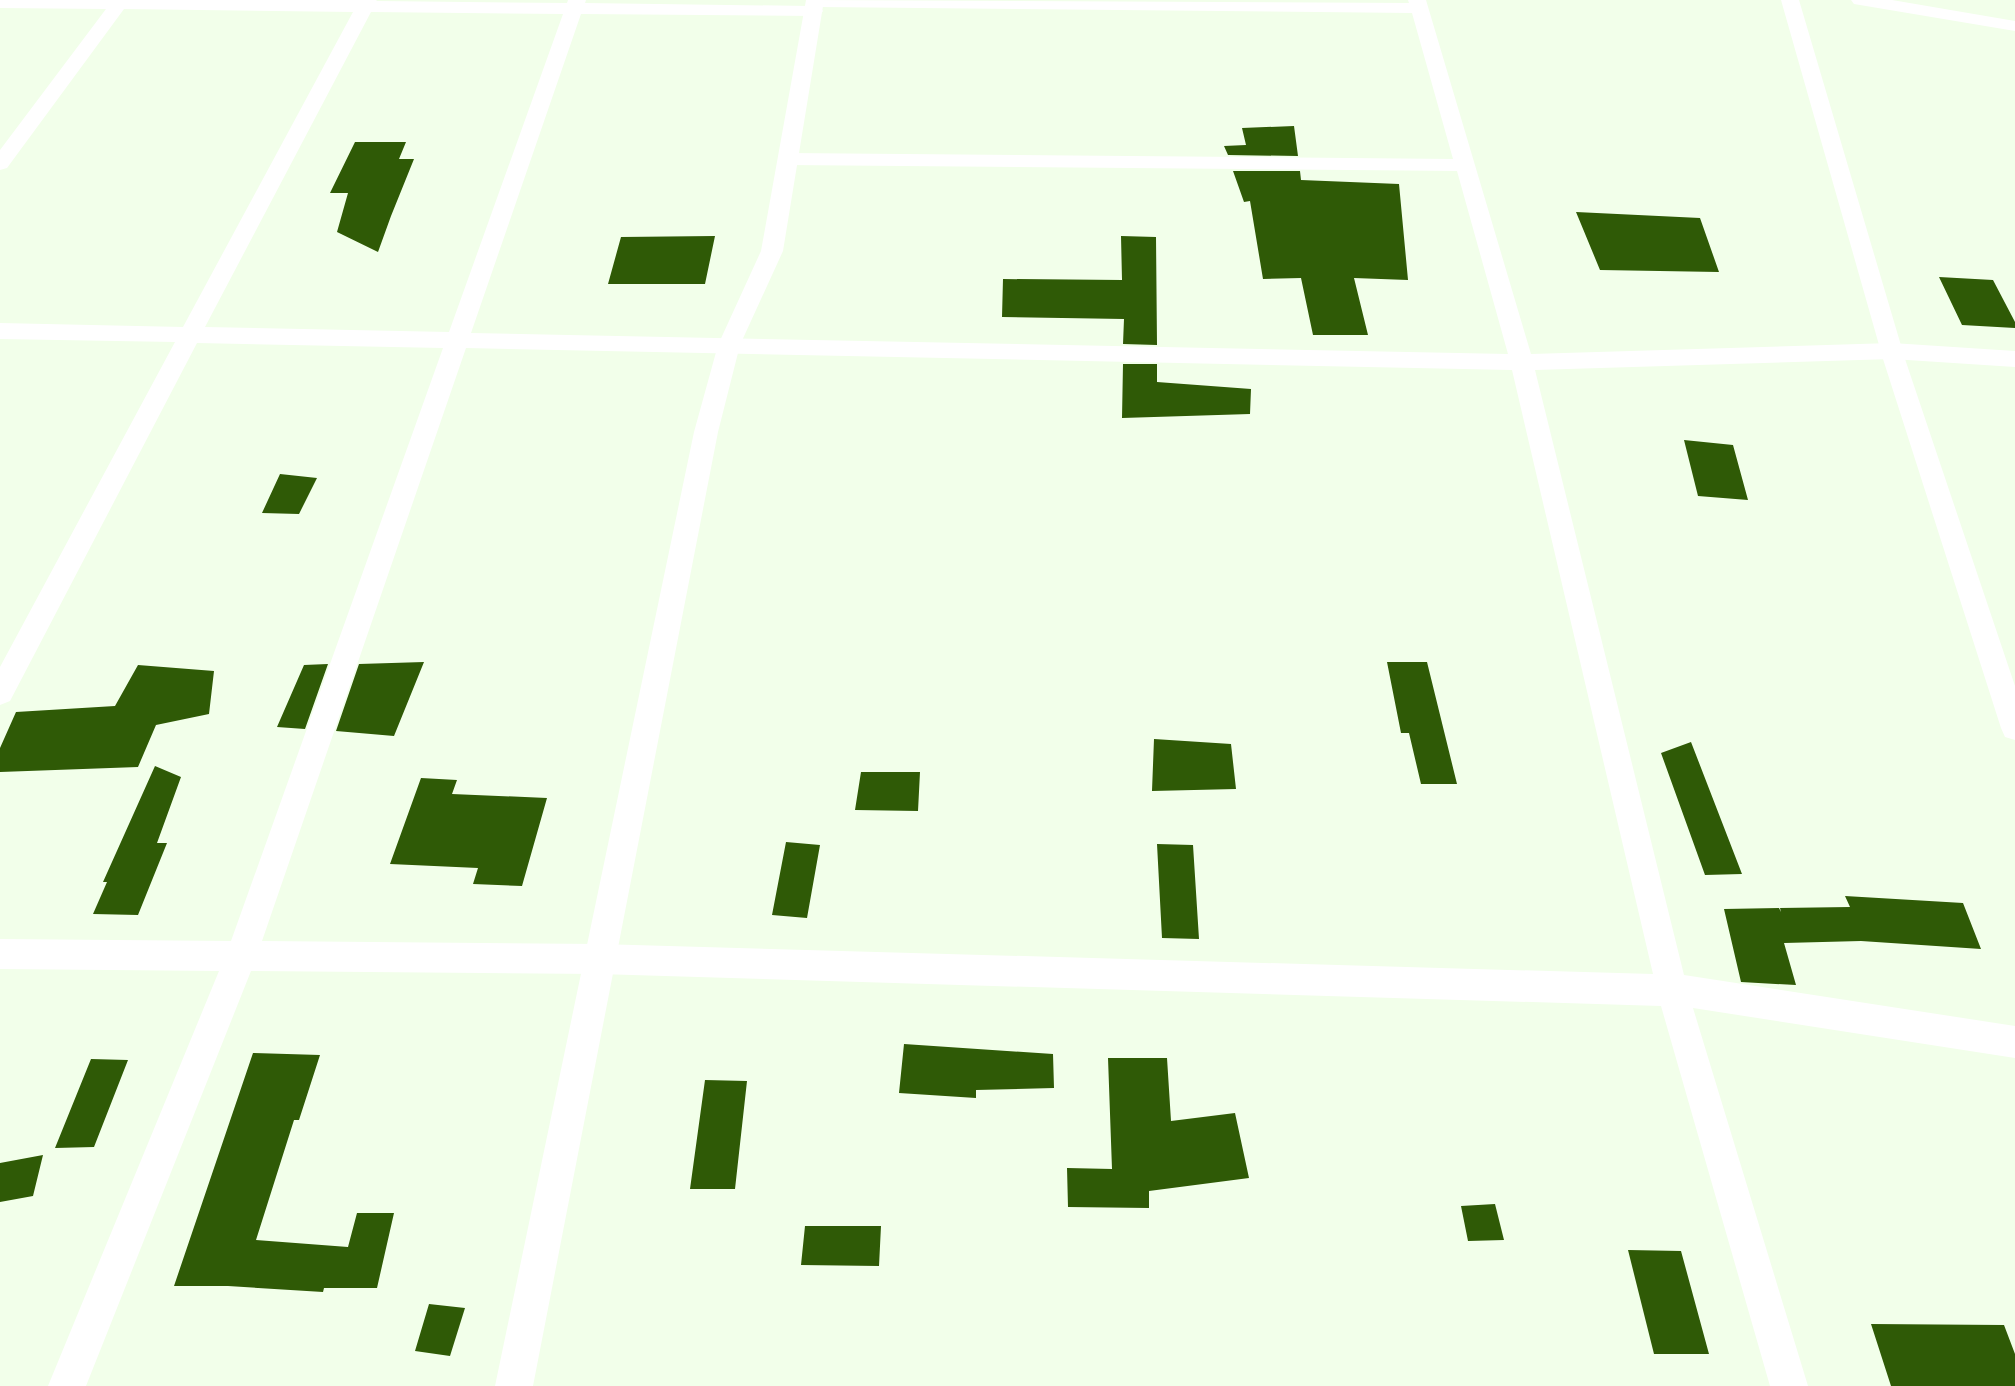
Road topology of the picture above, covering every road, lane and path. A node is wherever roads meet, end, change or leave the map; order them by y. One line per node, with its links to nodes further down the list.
1 (1790, 0): 17 (street)
2 (1860, 0): 9 (street)
3 (121, 2): 4 (street); 5 (street); 11 (street)
4 (0, 3)
5 (366, 3): 6 (street); 14 (street)
6 (576, 4): 7 (street); 15 (street)
7 (814, 4): 8 (street); 10 (street)
8 (1418, 4): 12 (street)
9 (2015, 26)
10 (788, 159): 12 (street); 16 (street)
11 (0, 164)
12 (1465, 165): 19 (street)
13 (0, 331): 14 (street)
14 (190, 335): 15 (street); 20 (street)
15 (457, 340): 16 (street); 23 (street)
16 (729, 345): 19 (street); 24 (street)
17 (1892, 350): 18 (street); 19 (street); 21 (street)
18 (2015, 359)
19 (1522, 362): 25 (street)
20 (0, 693)
21 (2015, 728)
22 (0, 954): 23 (street)
23 (241, 956): 24 (street); 27 (street)
24 (599, 959): 25 (street); 28 (street)
25 (1672, 990): 26 (street); 29 (street)
26 (2015, 1042)
27 (67, 1386)
28 (514, 1386)
29 (1790, 1386)

